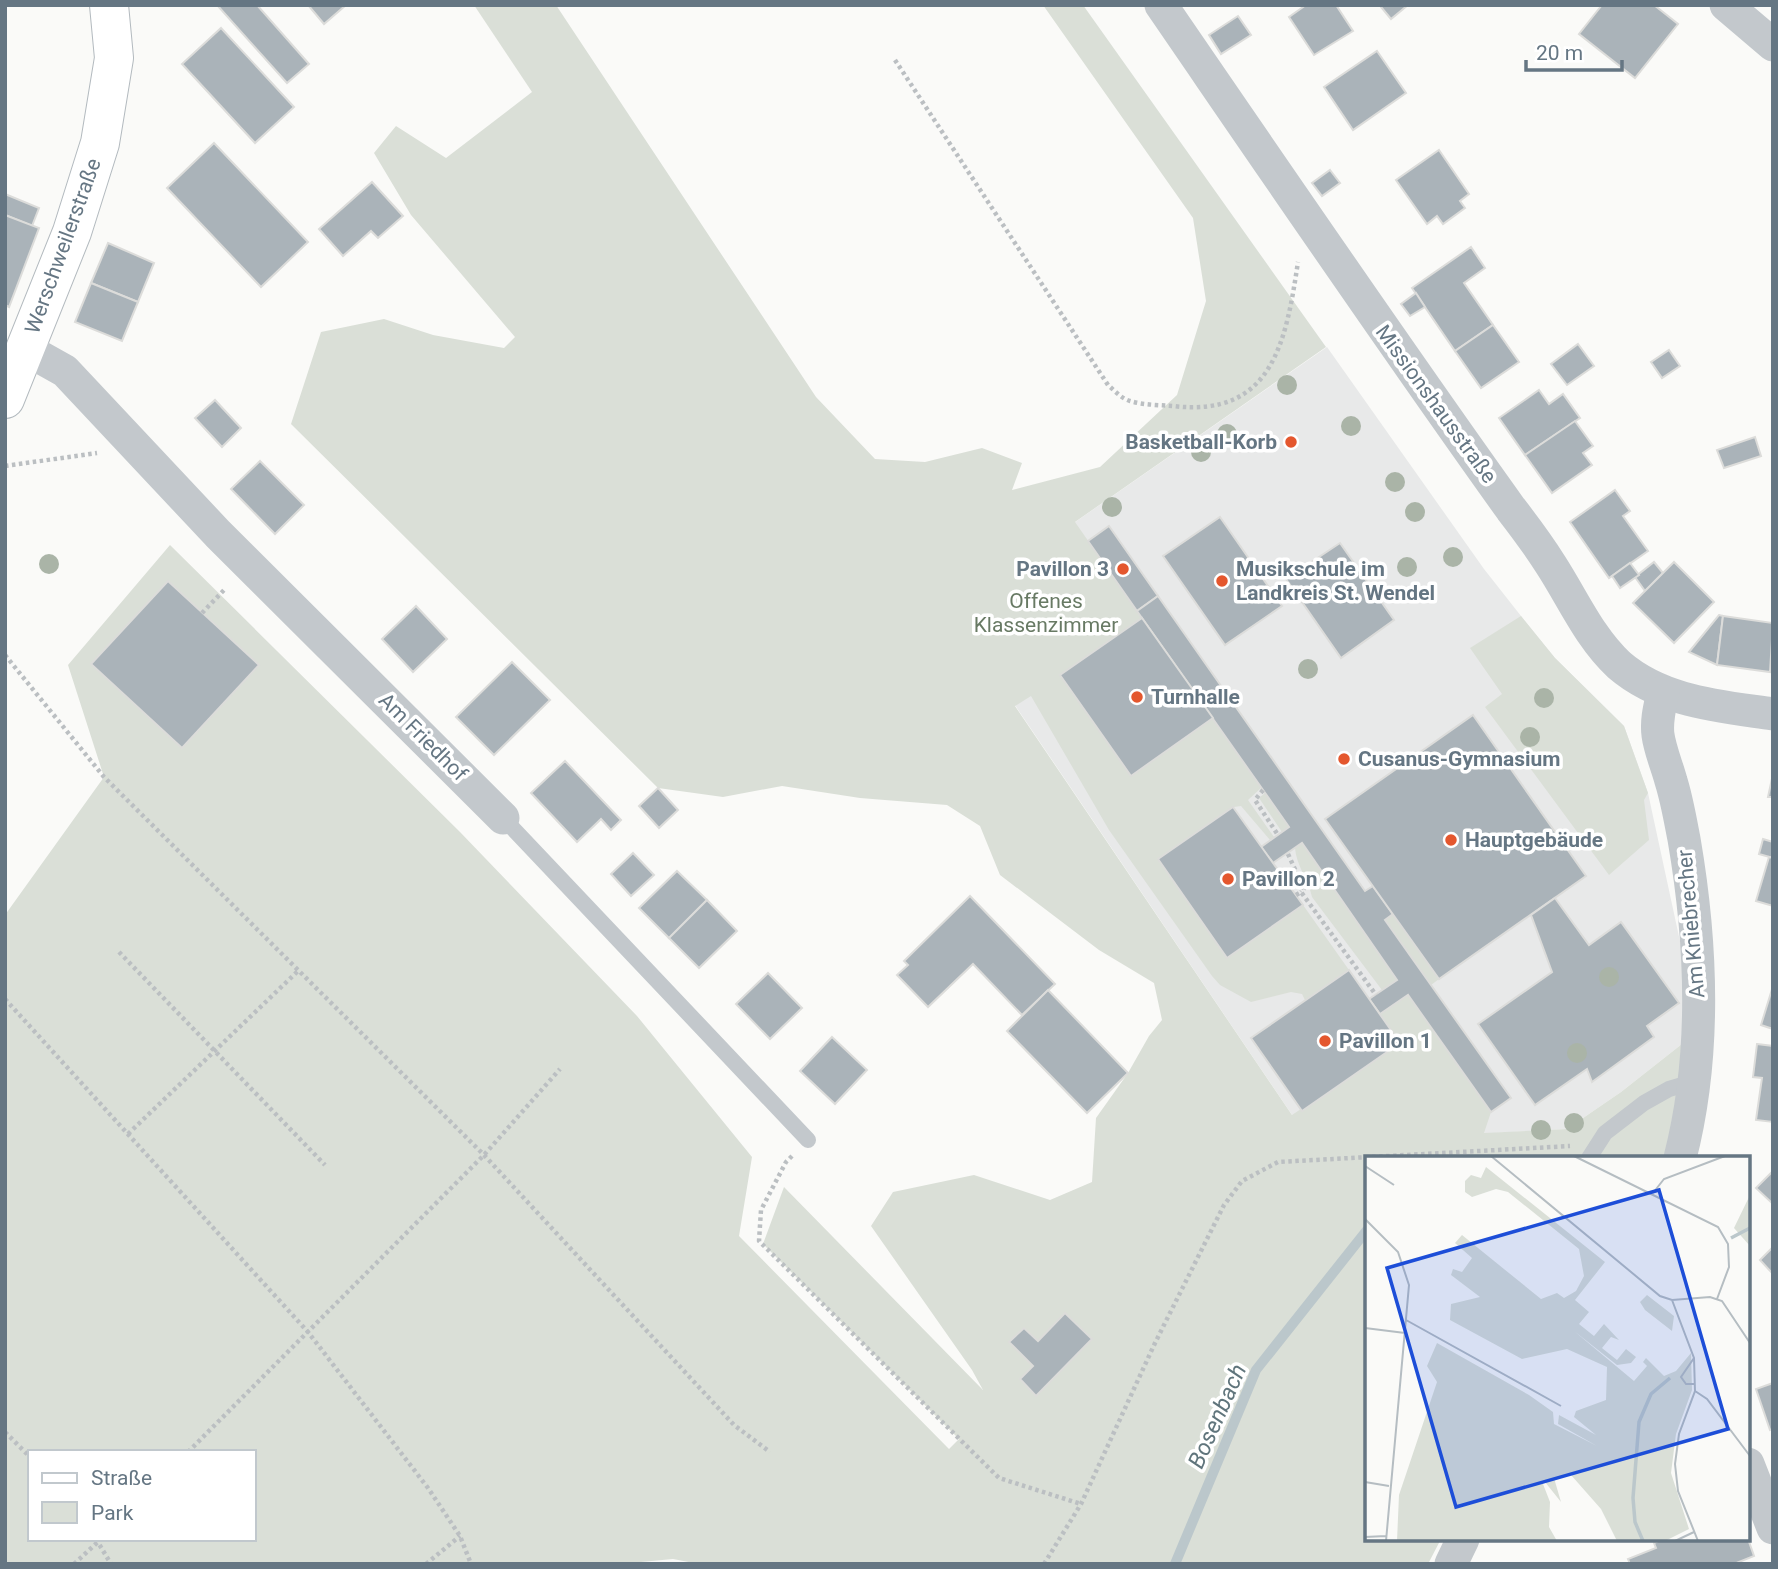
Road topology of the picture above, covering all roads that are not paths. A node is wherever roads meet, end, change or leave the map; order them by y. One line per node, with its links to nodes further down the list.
1 (109, 5): 5 (main road, Werschweilerstraße)
2 (1161, 5): 7 (street, Missionshausstraße)
3 (1732, 7): 4 (street)
4 (1773, 45)
5 (24, 352): 6 (main road, Werschweilerstraße); 9 (street, Am Friedhof)
6 (5, 399)
7 (1663, 692): 8 (street, Missionshausstraße); 10 (street, Am Kniebrecher)
8 (1773, 714)
9 (503, 818): 11 (lane, Am Friedhof)
10 (1696, 1081): 12 (lane); 13 (street, Am Kniebrecher)
11 (807, 1140)
12 (1591, 1155)
13 (1680, 1156)
14 (1750, 1469): 15 (street)
15 (1773, 1528)
16 (1462, 1541): 17 (street)
17 (1451, 1564)

